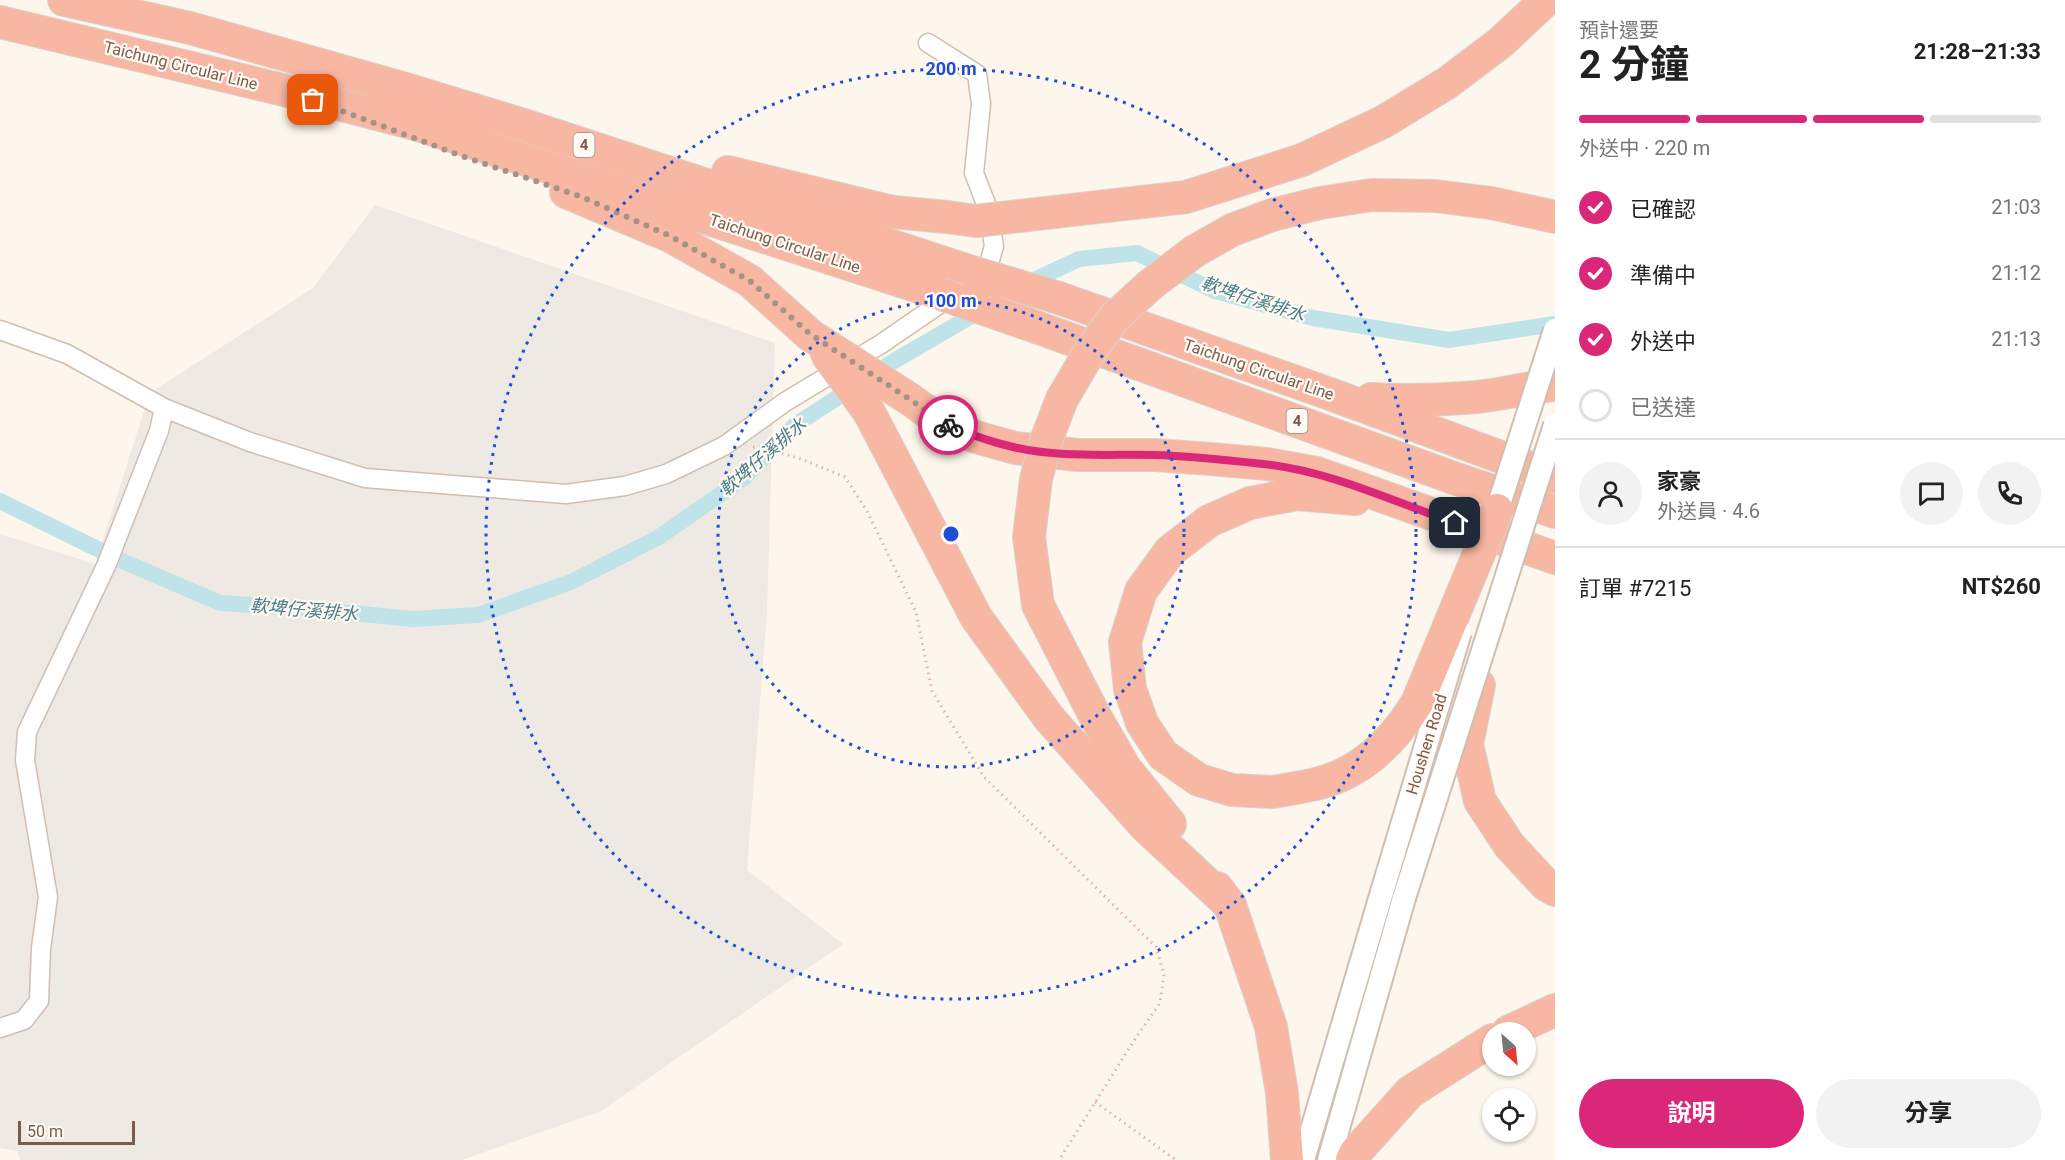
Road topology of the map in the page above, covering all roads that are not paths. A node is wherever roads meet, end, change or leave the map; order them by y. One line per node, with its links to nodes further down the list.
1 (64, 0): 6 (highway, Taichung Circular Line / 4)
2 (1546, 0): 6 (highway, bridge)
3 (0, 21): 5 (highway, Taichung Circular Line / 4)
4 (928, 43): 13 (street)
5 (292, 92): 10 (highway); 18 (highway, Taichung Circular Line / 4, bridge)
6 (527, 126): 12 (highway, Taichung Circular Line / 4, bridge)
7 (1555, 217): 22 (highway, bridge)
8 (0, 330): 13 (street)
9 (1555, 330): 17 (street, Houshen Road, bridge)
10 (810, 334): 16 (highway, bridge); 22 (highway, bridge)
11 (1555, 385): 12 (highway)
12 (1330, 394): 15 (highway, Taichung Circular Line / 4)
13 (164, 408): 25 (street)
14 (1555, 425): 20 (street, Houshen Road, bridge)
15 (1555, 477)
16 (1415, 509): 17 (highway, bridge); 19 (highway)
17 (1497, 510): 28 (street, Houshen Road, bridge)
18 (1555, 512)
19 (1555, 558)
20 (1490, 628): 21 (highway, bridge); 29 (street, Houshen Road, bridge)
21 (1550, 887)
22 (1230, 904): 27 (highway)
23 (1555, 1010): 24 (highway)
24 (1529, 1022)
25 (0, 1028)
26 (1482, 1046): 30 (highway)
27 (1287, 1160)
28 (1303, 1160)
29 (1329, 1160)
30 (1352, 1160)

